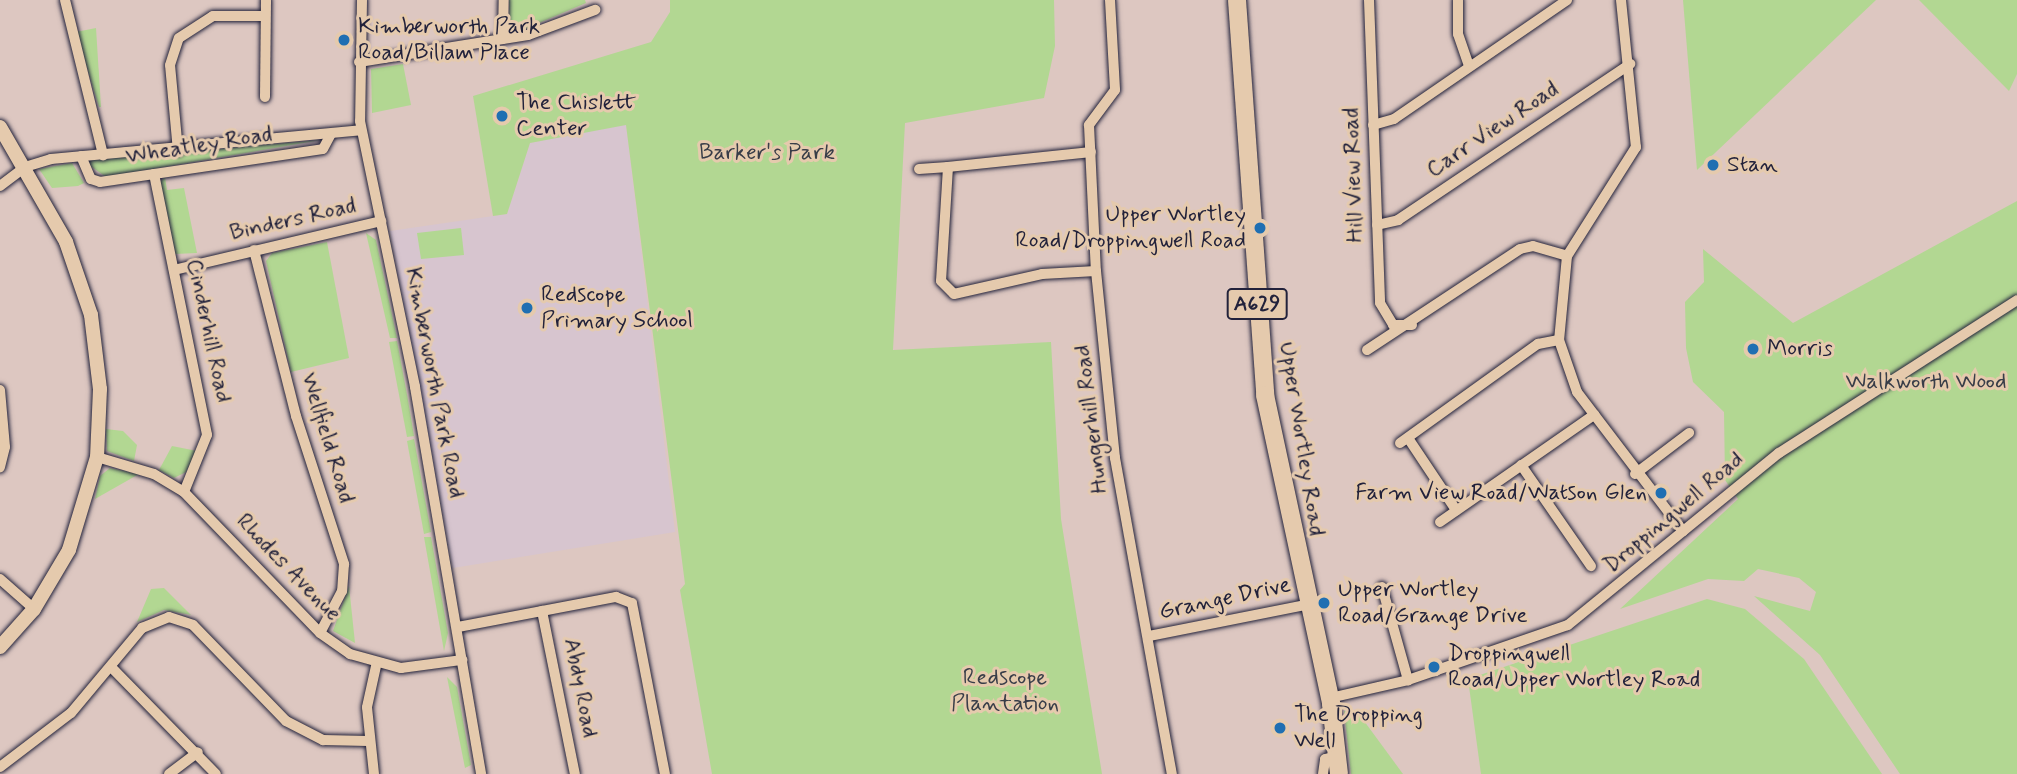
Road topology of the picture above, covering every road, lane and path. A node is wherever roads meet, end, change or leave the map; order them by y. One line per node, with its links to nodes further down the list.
1 (65, 0): 24 (street)
2 (266, 0): 12 (street)
3 (362, 0): 14 (street, Kimberworth Park Road)
4 (504, 0): 13 (street)
5 (1110, 0): 23 (street, Hungerhill Road)
6 (1237, 0): 55 (main road, Upper Wortley Road / A629)
7 (1368, 0): 18 (street, Hill View Road)
8 (1458, 0): 16 (street)
9 (1567, 0): 16 (street)
10 (1621, 0): 15 (street)
11 (595, 10): 13 (street)
12 (265, 16): 17 (street); 22 (street)
13 (503, 39): 14 (street)
14 (359, 62): 20 (street, Kimberworth Park Road)
15 (1630, 64): 32 (street, Carr View Road); 34 (street)
16 (1469, 66): 18 (street)
17 (265, 97)
18 (1373, 125): 32 (street, Hill View Road)
19 (0, 127): 26 (street)
20 (361, 130): 21 (street, Wheatley Road); 31 (street, Kimberworth Park Road)
21 (331, 134): 22 (street, Wheatley Road); 29 (street, Wheatley Road)
22 (178, 151): 24 (street, Wheatley Road)
23 (1091, 152): 27 (street); 36 (street, Hungerhill Road)
24 (103, 155): 25 (street, Wheatley Road)
25 (81, 156): 26 (street, Wheatley Road); 29 (street, Wheatley Road)
26 (25, 167): 30 (street); 44 (street)
27 (948, 167): 28 (street); 36 (street)
28 (919, 169)
29 (154, 174): 35 (street, Cinderhill Road)
30 (0, 186)
31 (381, 220): 33 (street, Binders Road); 58 (street, Kimberworth Park Road)
32 (1377, 225): 38 (street, Hill View Road)
33 (254, 250): 35 (street, Binders Road); 59 (street, Wellfield Road)
34 (1567, 256): 38 (street); 39 (street)
35 (174, 270): 48 (street, Cinderhill Road)
36 (1096, 271): 60 (street, Hungerhill Road)
37 (2017, 300): 51 (street, Droppingwell Road)
38 (1412, 325): 40 (street)
39 (1559, 340): 42 (street); 49 (street)
40 (1367, 350)
41 (0, 390): 46 (street)
42 (1594, 415): 45 (street); 47 (street)
43 (1689, 433): 47 (street)
44 (97, 457): 48 (street, Rhodes Avenue); 56 (street)
45 (1521, 465): 49 (street); 52 (street)
46 (0, 467)
47 (1635, 474): 51 (street)
48 (184, 492): 59 (street, Rhodes Avenue)
49 (1456, 510): 50 (street)
50 (1440, 522)
51 (1683, 531): 65 (street, Droppingwell Road)
52 (1591, 566)
53 (0, 579): 56 (street)
54 (1382, 587): 65 (street)
55 (1310, 604): 60 (street, Grange Drive); 66 (main road, Upper Wortley Road / A629)
56 (34, 609): 61 (street)
57 (542, 611): 58 (street); 75 (street, Abdy Road); 76 (street)
58 (458, 627): 62 (street, Kimberworth Park Road)
59 (320, 634): 63 (street, Rhodes Avenue)
60 (1149, 636): 77 (street, Hungerhill Road)
61 (0, 647)
62 (462, 660): 63 (street); 74 (street, Kimberworth Park Road)
63 (376, 666): 67 (street)
64 (113, 668): 67 (street); 68 (street); 70 (street)
65 (1408, 680): 66 (street, Droppingwell Road)
66 (1330, 698): 69 (main road, Upper Wortley Road / A629)
67 (368, 741): 73 (street)
68 (198, 752): 71 (street); 72 (street)
69 (1338, 765): 78 (street, Upper Wortley Road)
70 (0, 767)
71 (169, 774)
72 (216, 774)
73 (373, 774)
74 (481, 774)
75 (575, 774)
76 (665, 774)
77 (1172, 774)
78 (1322, 774)

